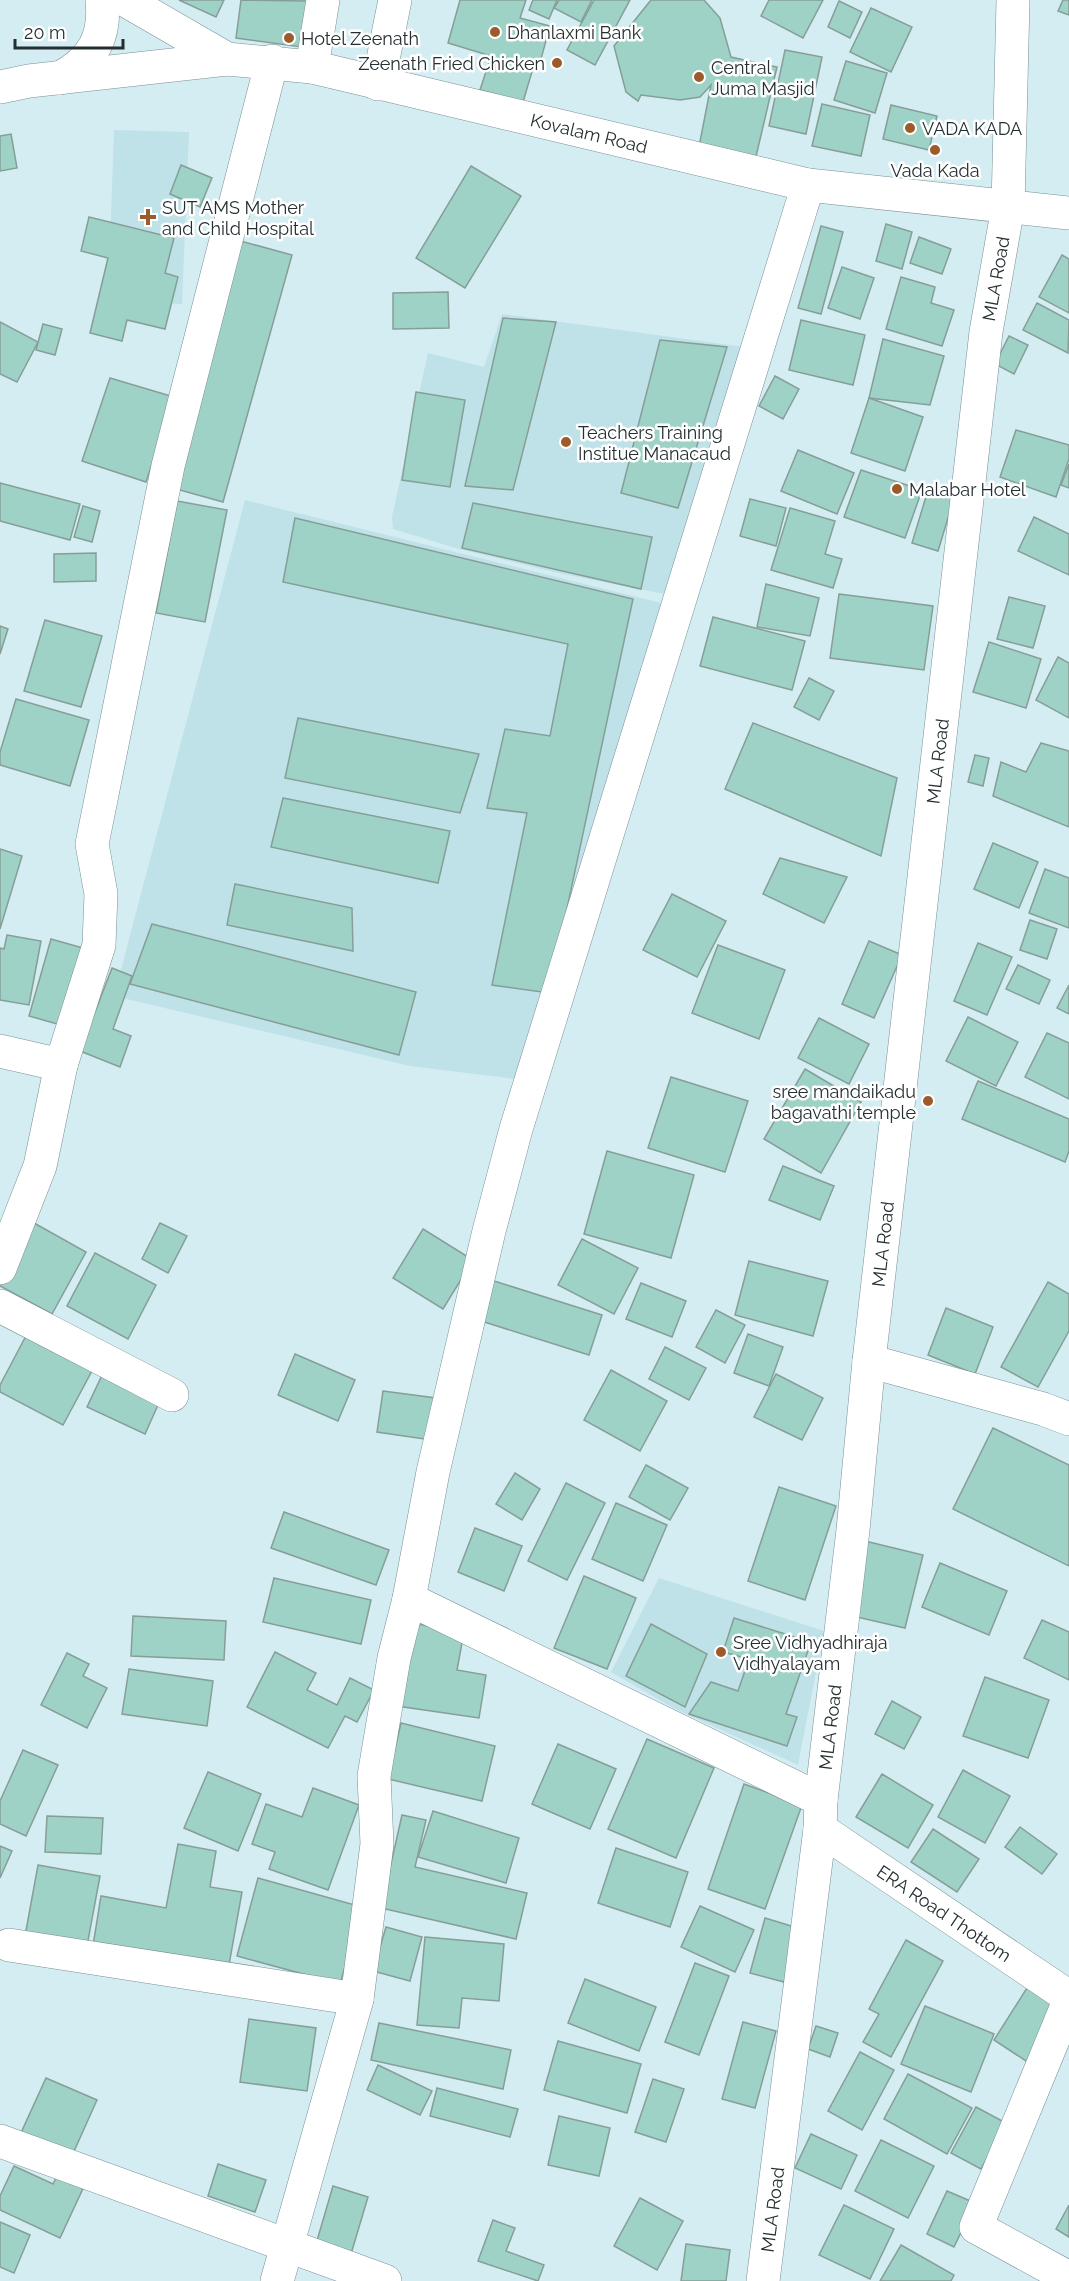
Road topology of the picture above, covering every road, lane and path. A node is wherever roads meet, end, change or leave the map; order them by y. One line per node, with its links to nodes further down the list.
1 (102, 0): 10 (street)
2 (125, 0): 6 (street, Kovalam Road)
3 (323, 0): 8 (street)
4 (395, 0): 11 (street)
5 (1013, 0): 13 (street, MLA Road)
6 (227, 59): 7 (street, Kovalam Road); 10 (street)
7 (272, 61): 8 (street, Kovalam Road); 16 (street)
8 (312, 67): 11 (street, Kovalam Road)
9 (0, 68): 10 (street)
10 (30, 82)
11 (378, 84): 12 (street, Kovalam Road)
12 (808, 185): 13 (street, Kovalam Road); 22 (street)
13 (1008, 207): 14 (street, Kovalam Road); 19 (street, MLA Road)
14 (1069, 213)
15 (0, 1051): 16 (street)
16 (61, 1065): 17 (street)
17 (0, 1268)
18 (0, 1306): 20 (street)
19 (869, 1361): 21 (street); 23 (street, MLA Road)
20 (172, 1395)
21 (1069, 1419)
22 (409, 1599): 23 (street, ERA Road Thottom); 25 (street)
23 (821, 1814): 26 (street, ERA Road Thottom); 32 (street, MLA Road)
24 (9, 1945): 25 (street)
25 (357, 1999): 28 (street)
26 (1069, 1999): 29 (street)
27 (0, 2141): 28 (street)
28 (287, 2245): 30 (street); 31 (street)
29 (1069, 2278)
30 (277, 2281)
31 (385, 2281)
32 (763, 2281)

